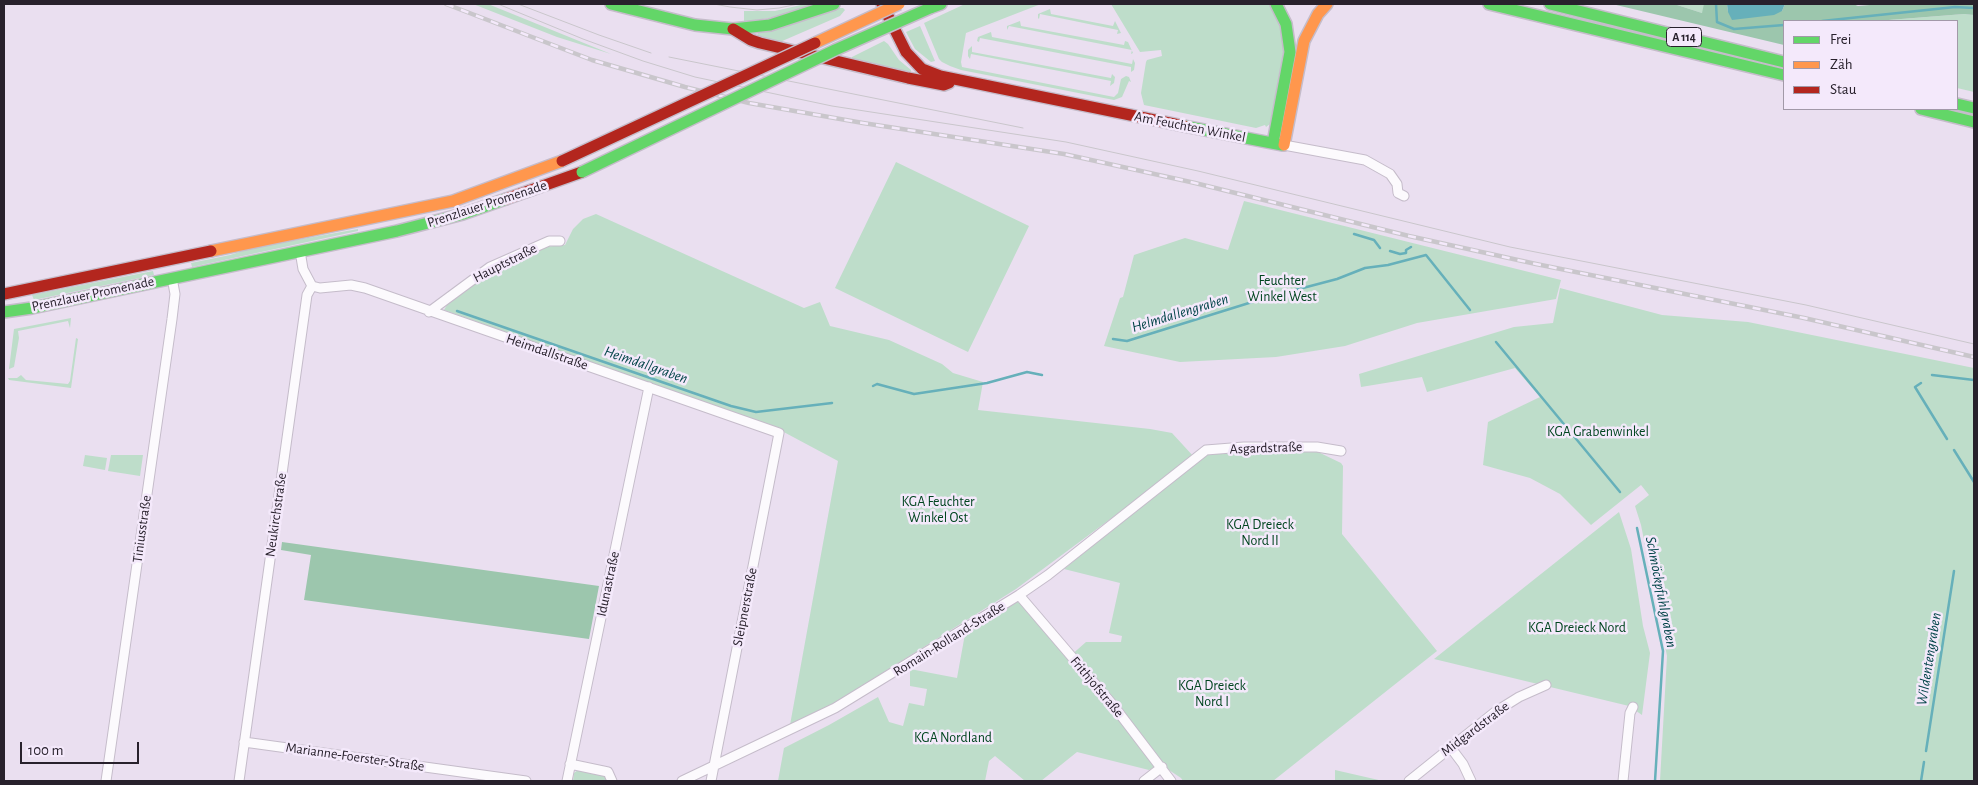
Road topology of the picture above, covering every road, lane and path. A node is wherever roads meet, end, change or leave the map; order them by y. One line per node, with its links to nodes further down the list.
1 (611, 4): 14 (main road)
2 (834, 4): 14 (main road)
3 (882, 4): 13 (main road, Am Feuchten Winkel)
4 (892, 4): 13 (main road)
5 (899, 4): 28 (main road, Prenzlauer Promenade, bridge)
6 (1276, 4): 22 (main road)
7 (1327, 4): 22 (main road)
8 (1489, 4): 16 (main road, A 114)
9 (1550, 4): 12 (main road, A 114)
10 (1565, 4): 12 (main road)
11 (935, 6): 25 (main road, Prenzlauer Promenade, bridge)
12 (1583, 12): 15 (main road, A 114)
13 (889, 18): 17 (main road, Am Feuchten Winkel)
14 (733, 29): 17 (main road, Am Feuchten Winkel)
15 (1783, 62)
16 (1783, 75)
17 (959, 81): 22 (main road, Am Feuchten Winkel)
18 (1958, 104): 19 (main road)
19 (1974, 108)
20 (1925, 110): 21 (main road)
21 (1974, 122)
22 (1279, 144): 23 (street, Am Feuchten Winkel)
23 (1404, 196)
24 (560, 241): 30 (street, Hauptstraße)
25 (300, 251): 26 (main road, Prenzlauer Promenade); 27 (street)
26 (172, 278): 29 (main road, Prenzlauer Promenade); 43 (street, Tiniusstraße)
27 (312, 286): 30 (street, Heimdallstraße); 38 (street, Neukirchstraße)
28 (4, 294)
29 (4, 312)
30 (429, 312): 31 (street, Heimdallstraße)
31 (649, 387): 32 (street, Heimdallstraße); 40 (street, Idunastraße)
32 (779, 433): 41 (street, Sleipnerstraße)
33 (1341, 451): 34 (street, Asgardstraße)
34 (1193, 460): 35 (street, Romain-Rolland-Straße)
35 (1019, 595): 41 (street, Romain-Rolland-Straße); 42 (street, Frithjofstraße)
36 (1546, 685): 39 (street, Midgardstraße)
37 (1632, 707): 54 (street)
38 (244, 742): 44 (street, Neukirchstraße); 45 (street, Marianne-Foerster-Straße)
39 (1450, 748): 52 (street, Midgardstraße); 53 (street)
40 (570, 764): 46 (street, Idunastraße); 47 (street)
41 (714, 767): 48 (street, Romain-Rolland-Straße); 49 (street, Sleipnerstraße)
42 (1162, 767): 50 (street); 51 (street, Frithjofstraße)
43 (106, 781)
44 (239, 781)
45 (526, 781)
46 (567, 781)
47 (612, 781)
48 (682, 781)
49 (711, 781)
50 (1144, 781)
51 (1171, 781)
52 (1409, 781)
53 (1471, 781)
54 (1623, 781)

